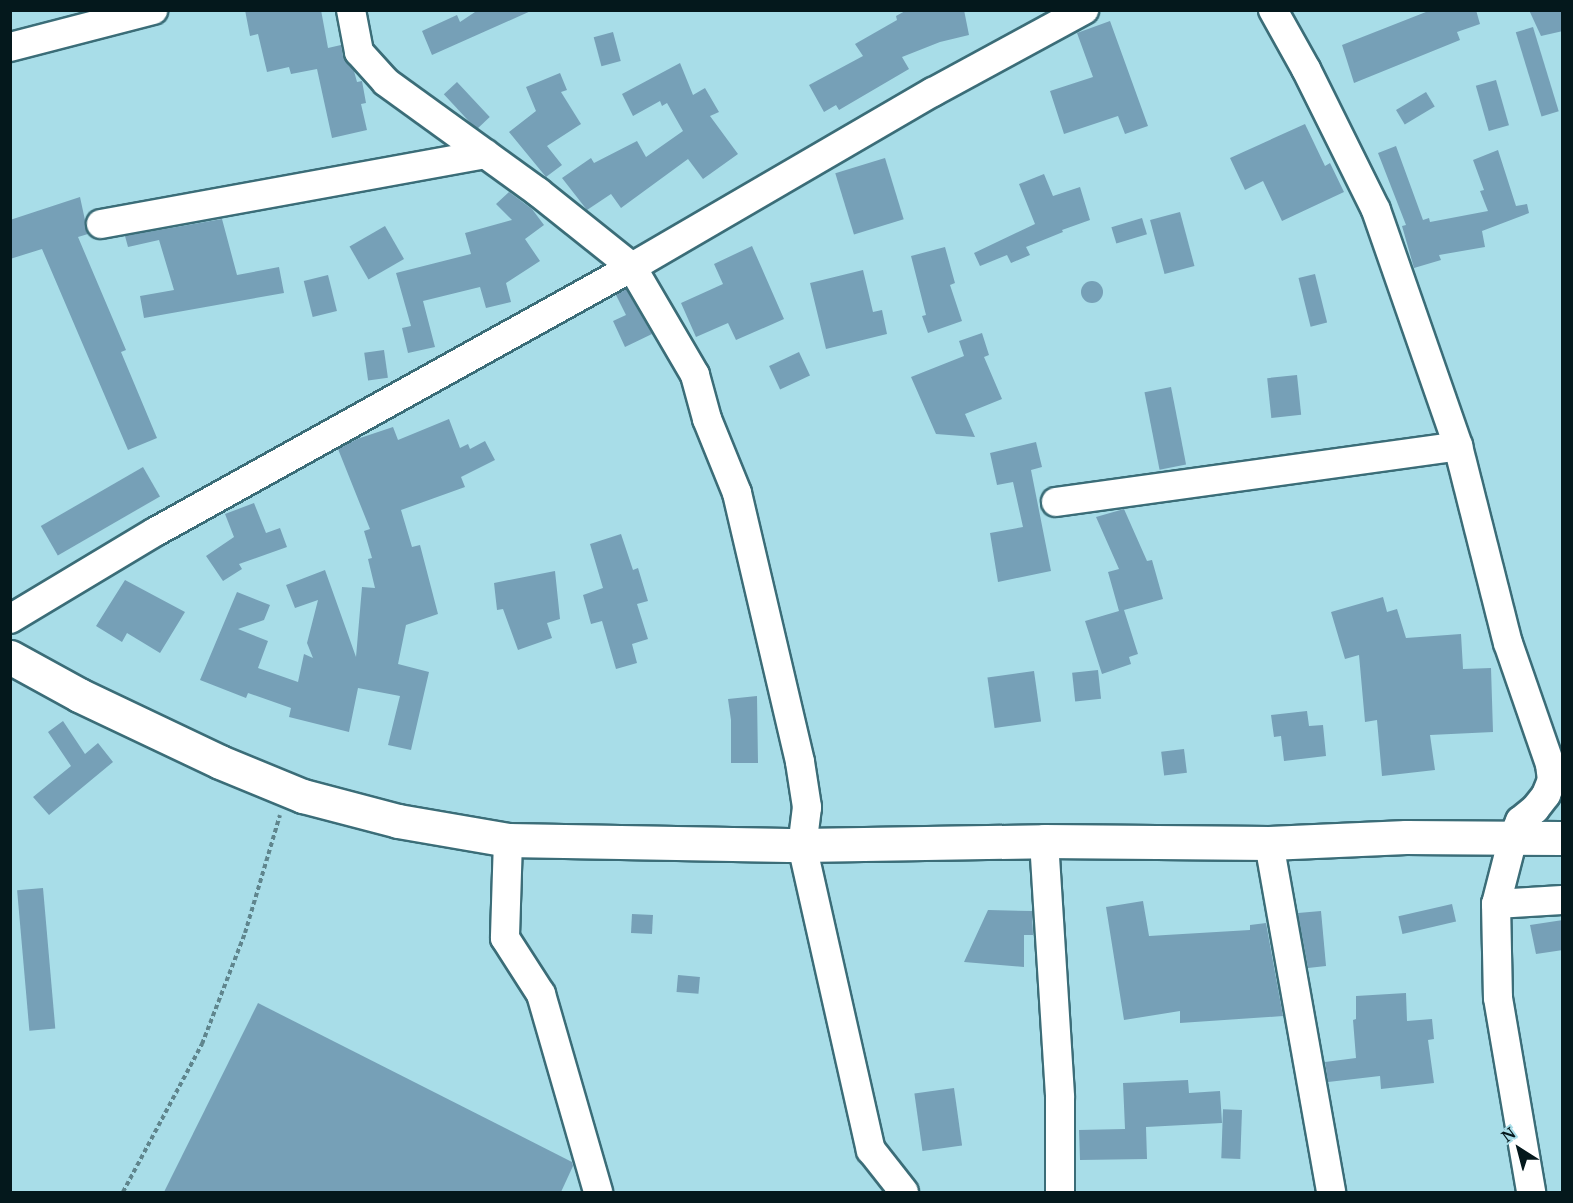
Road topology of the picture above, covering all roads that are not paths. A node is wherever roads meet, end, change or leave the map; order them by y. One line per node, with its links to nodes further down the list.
1 (153, 10): 5 (street)
2 (351, 10): 6 (street)
3 (1084, 10): 8 (street)
4 (1273, 10): 9 (street)
5 (10, 47)
6 (486, 154): 7 (street); 8 (street)
7 (100, 224)
8 (632, 267): 11 (street); 18 (street)
9 (1458, 446): 10 (street); 13 (street)
10 (1056, 502)
11 (10, 619)
12 (10, 657): 15 (main road)
13 (1513, 838): 14 (main road); 17 (main road); 20 (street)
14 (1563, 838)
15 (508, 840): 18 (main road); 21 (street)
16 (1044, 841): 17 (main road); 18 (main road); 23 (street)
17 (1269, 843): 24 (street)
18 (802, 845): 22 (street)
19 (1563, 900): 20 (street)
20 (1496, 904): 25 (street)
21 (598, 1192)
22 (904, 1192)
23 (1060, 1192)
24 (1331, 1192)
25 (1530, 1192)

